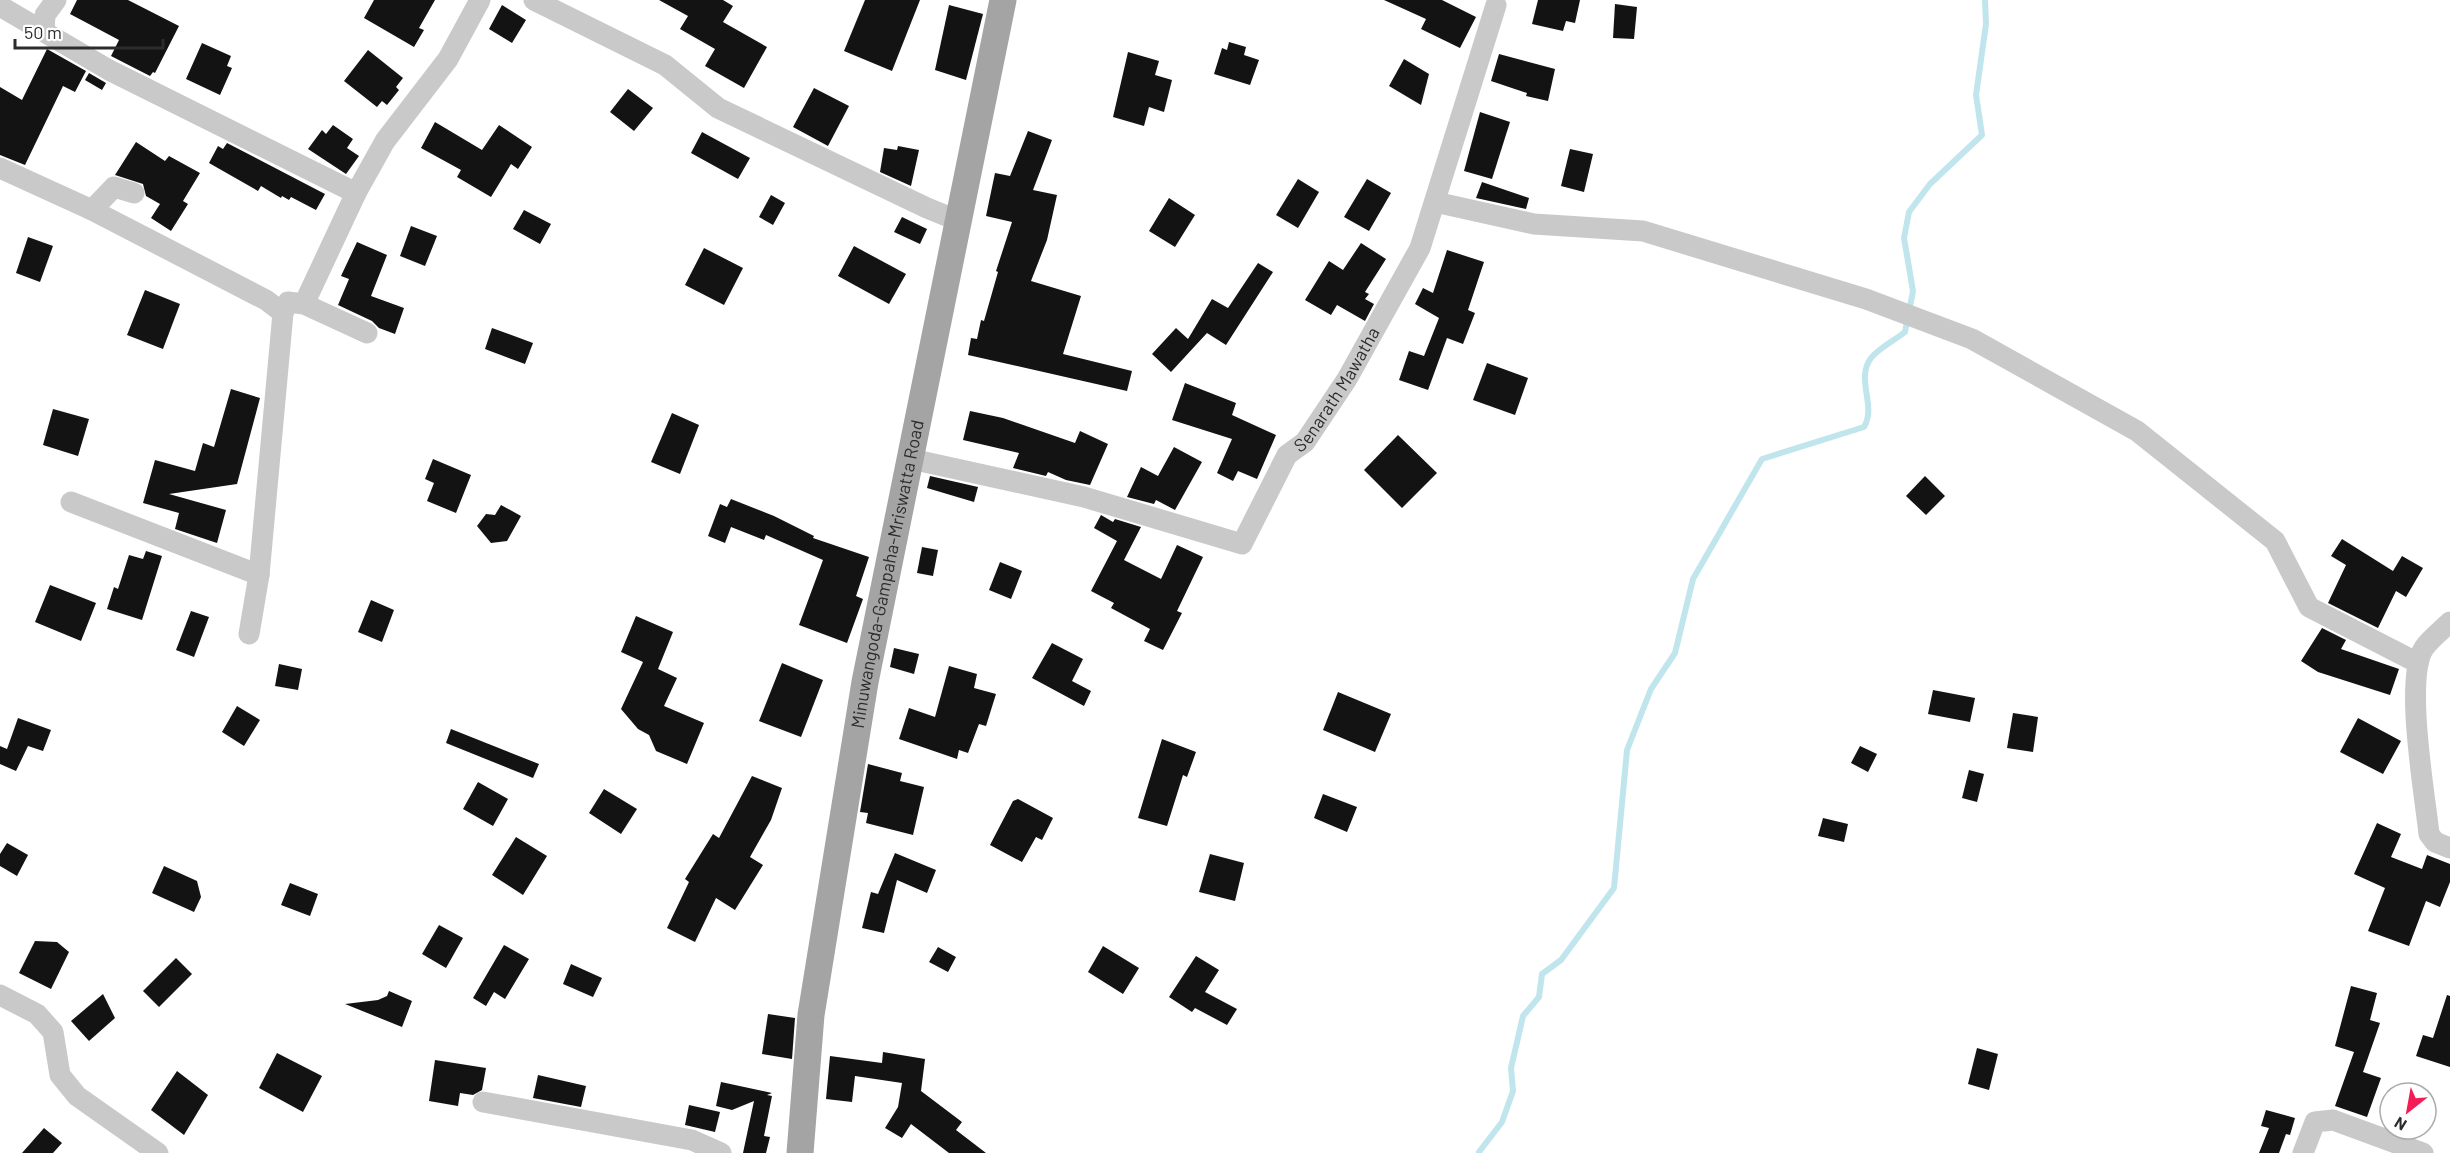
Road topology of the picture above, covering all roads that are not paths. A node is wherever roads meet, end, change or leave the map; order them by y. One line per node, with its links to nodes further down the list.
1 (56, 0): 7 (street)
2 (480, 0): 10 (street)
3 (534, 0): 13 (street)
4 (1003, 0): 13 (main road, Minuwangoda-Gampaha-Mriswatta Road)
5 (1496, 5): 11 (street, Senarath Mawatha)
6 (0, 6): 7 (street)
7 (44, 31): 10 (street)
8 (0, 168): 12 (street)
9 (134, 193): 12 (street)
10 (356, 193): 14 (street)
11 (1435, 202): 17 (street, Senarath Mawatha); 22 (street)
12 (92, 210): 15 (street)
13 (959, 221): 17 (main road, Minuwangoda-Gampaha-Mriswatta Road)
14 (304, 304): 15 (street); 16 (street)
15 (283, 313): 19 (street)
16 (367, 333)
17 (910, 459): 28 (main road, Minuwangoda-Gampaha-Mriswatta Road)
18 (71, 502): 19 (street)
19 (259, 575): 21 (street)
20 (2450, 622): 22 (street)
21 (249, 634)
22 (2421, 656): 23 (street)
23 (2450, 848)
24 (0, 994): 26 (street)
25 (483, 1102): 27 (street)
26 (158, 1153)
27 (721, 1153)
28 (800, 1153)
29 (2303, 1153): 30 (street)
30 (2423, 1153)

